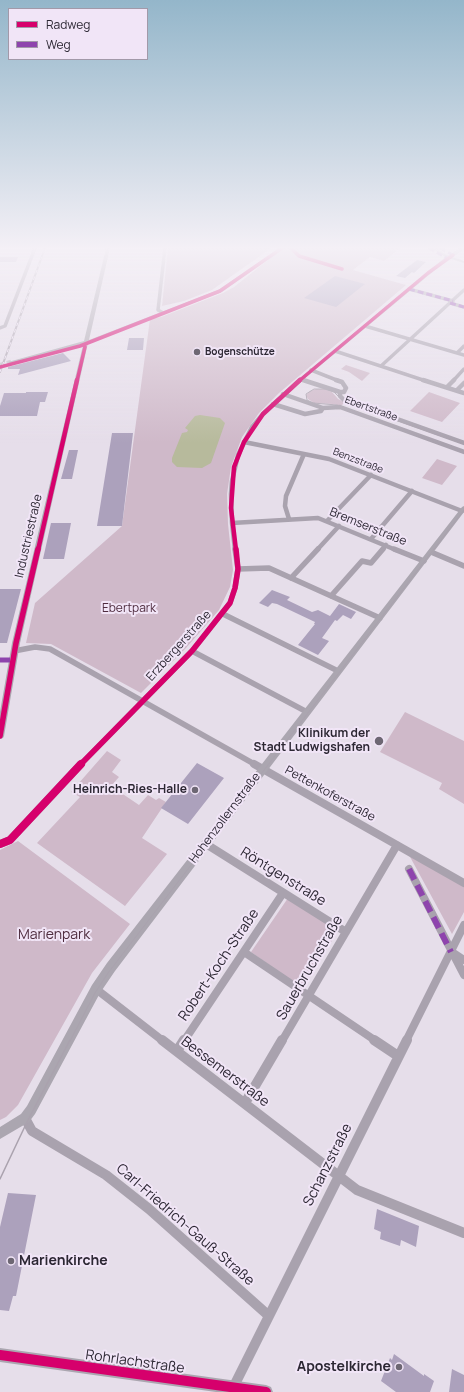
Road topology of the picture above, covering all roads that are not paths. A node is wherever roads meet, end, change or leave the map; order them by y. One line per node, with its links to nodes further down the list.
1 (10, 313): 7 (street)
2 (93, 313): 8 (street, Industriestraße)
3 (163, 313): 9 (street)
4 (381, 313): 6 (street, Erzbergerstraße)
5 (439, 313): 10 (street)
6 (365, 326): 10 (street); 13 (street, Erzbergerstraße)
7 (0, 328)
8 (88, 333): 9 (street); 11 (street, Industriestraße)
9 (102, 337): 11 (street)
10 (410, 339): 14 (street); 17 (street)
11 (86, 343): 16 (street); 50 (street, Industriestraße)
12 (463, 347): 14 (street)
13 (335, 351): 17 (street); 19 (street, Erzbergerstraße)
14 (457, 353): 15 (street)
15 (464, 355)
16 (11, 362)
17 (381, 366): 22 (street)
18 (464, 369): 22 (street)
19 (311, 370): 20 (street, Erzbergerstraße); 24 (street, Ebertstraße)
20 (301, 379): 24 (street); 26 (street, Erzbergerstraße)
21 (464, 384): 23 (street)
22 (447, 387): 23 (street)
23 (457, 390): 25 (street)
24 (340, 392): 30 (street, Ebertstraße)
25 (464, 393)
26 (283, 394): 27 (street, Erzbergerstraße); 28 (street)
27 (272, 404): 28 (street, Ebertstraße); 29 (street, Erzbergerstraße)
28 (323, 408): 31 (street, Ebertstraße)
29 (244, 442): 32 (street, Benzstraße); 38 (street, Erzbergerstraße)
30 (464, 443)
31 (464, 452)
32 (304, 454): 33 (street, Benzstraße); 36 (street)
33 (371, 475): 34 (street, Benzstraße); 37 (street)
34 (412, 491): 35 (street, Benzstraße); 40 (street)
35 (463, 510): 42 (street, Hohenzollernstraße)
36 (288, 519): 37 (street, Bremserstraße); 38 (street, Bremserstraße)
37 (327, 521): 39 (street, Bremserstraße)
38 (232, 524): 45 (street, Erzbergerstraße)
39 (339, 526): 40 (street, Bremserstraße); 46 (street)
40 (371, 539): 41 (street, Bremserstraße)
41 (386, 545): 43 (street, Bremserstraße); 47 (street)
42 (431, 552): 43 (street, Hohenzollernstraße); 44 (street)
43 (424, 561): 49 (street, Hohenzollernstraße)
44 (464, 566)
45 (238, 569): 46 (street); 48 (street, Erzbergerstraße)
46 (291, 578): 47 (street)
47 (331, 596): 49 (street)
48 (223, 614): 51 (street, Erzbergerstraße); 52 (street)
49 (380, 618): 52 (street, Hohenzollernstraße)
50 (14, 651): 53 (street, Pettenkoferstraße); 55 (street, Industriestraße)
51 (192, 651): 53 (street, Erzbergerstraße); 54 (street)
52 (338, 671): 54 (street, Hohenzollernstraße)
53 (143, 701): 56 (street, Pettenkoferstraße); 57 (street, Erzbergerstraße)
54 (307, 712): 56 (street, Hohenzollernstraße)
55 (0, 736)
56 (263, 769): 58 (street, Hohenzollernstraße); 59 (street, Pettenkoferstraße)
57 (0, 844)
58 (206, 844): 62 (street, Röntgenstraße); 69 (street, Hohenzollernstraße)
59 (397, 845): 61 (street, Pettenkoferstraße); 64 (street, Sauerbruchstraße)
60 (410, 869): 66 (street)
61 (464, 883)
62 (283, 892): 64 (street, Röntgenstraße); 65 (street, Robert-Koch-Straße)
63 (464, 925): 66 (street, Schanzstraße)
64 (346, 932): 70 (street, Sauerbruchstraße)
65 (244, 952): 70 (street); 71 (street, Robert-Koch-Straße)
66 (451, 952): 67 (street); 68 (street); 72 (street, Schanzstraße)
67 (464, 960)
68 (464, 975)
69 (96, 989): 71 (street, Bessemerstraße); 74 (street, Hohenzollernstraße)
70 (308, 996): 72 (street); 73 (street, Sauerbruchstraße)
71 (178, 1052): 73 (street, Bessemerstraße)
72 (398, 1056): 76 (street, Schanzstraße)
73 (245, 1104): 76 (street, Bessemerstraße)
74 (25, 1118): 75 (street, Hohenzollernstraße); 78 (street, Carl-Friedrich-Gauß-Straße)
75 (0, 1133)
76 (338, 1175): 77 (street, Bessemerstraße); 78 (street, Schanzstraße)
77 (464, 1233)
78 (269, 1316): 80 (street, Schanzstraße)
79 (0, 1355): 80 (street, Rohrlachstraße)
80 (231, 1390): 81 (street, Rohrlachstraße)
81 (266, 1392)

